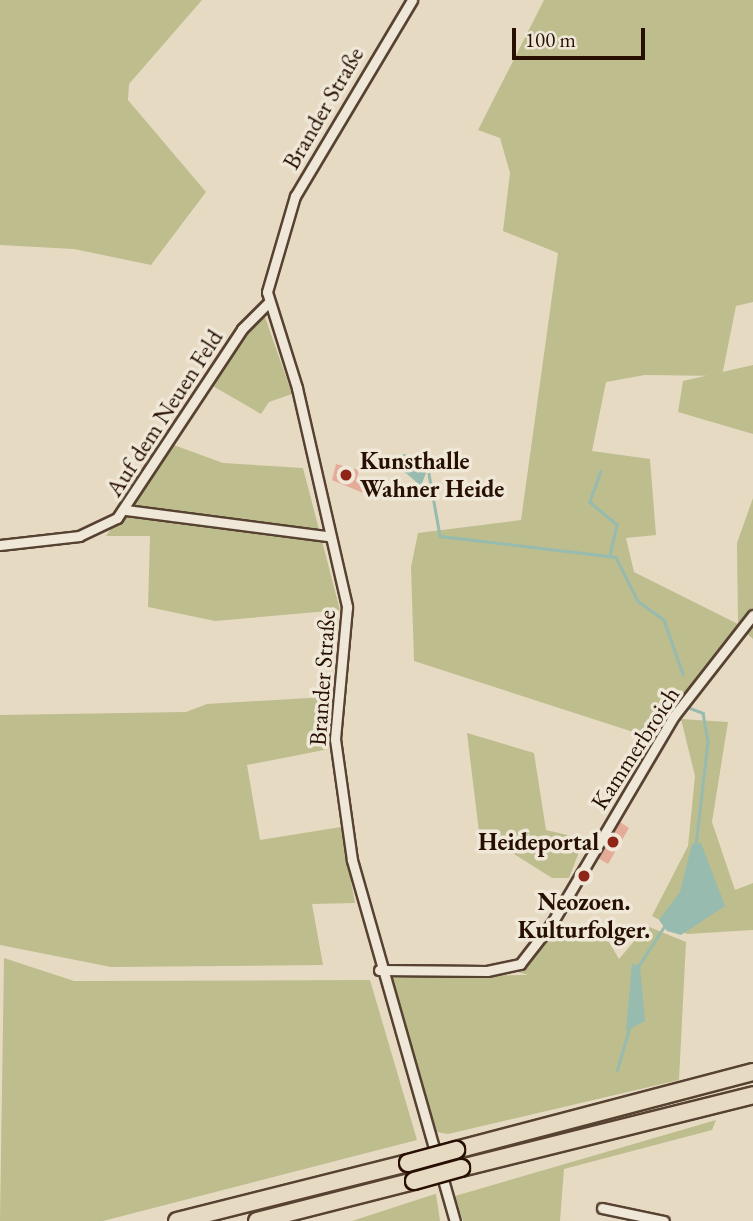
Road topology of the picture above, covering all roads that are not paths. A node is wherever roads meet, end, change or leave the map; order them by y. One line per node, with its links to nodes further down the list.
1 (412, 0): 2 (street, Brander Straße)
2 (269, 302): 3 (street, Auf dem Neuen Feld); 4 (street, Brander Straße)
3 (126, 510): 4 (street); 5 (street, Auf dem Neuen Feld)
4 (327, 536): 7 (street, Brander Straße)
5 (0, 545)
6 (753, 615): 7 (street, Kammerbroich)
7 (379, 970): 13 (street, Brander Straße)
8 (753, 1072): 11 (highway, bridge)
9 (753, 1095): 12 (highway, bridge)
10 (602, 1208): 14 (street)
11 (177, 1221)
12 (257, 1221)
13 (455, 1221)
14 (664, 1221)

